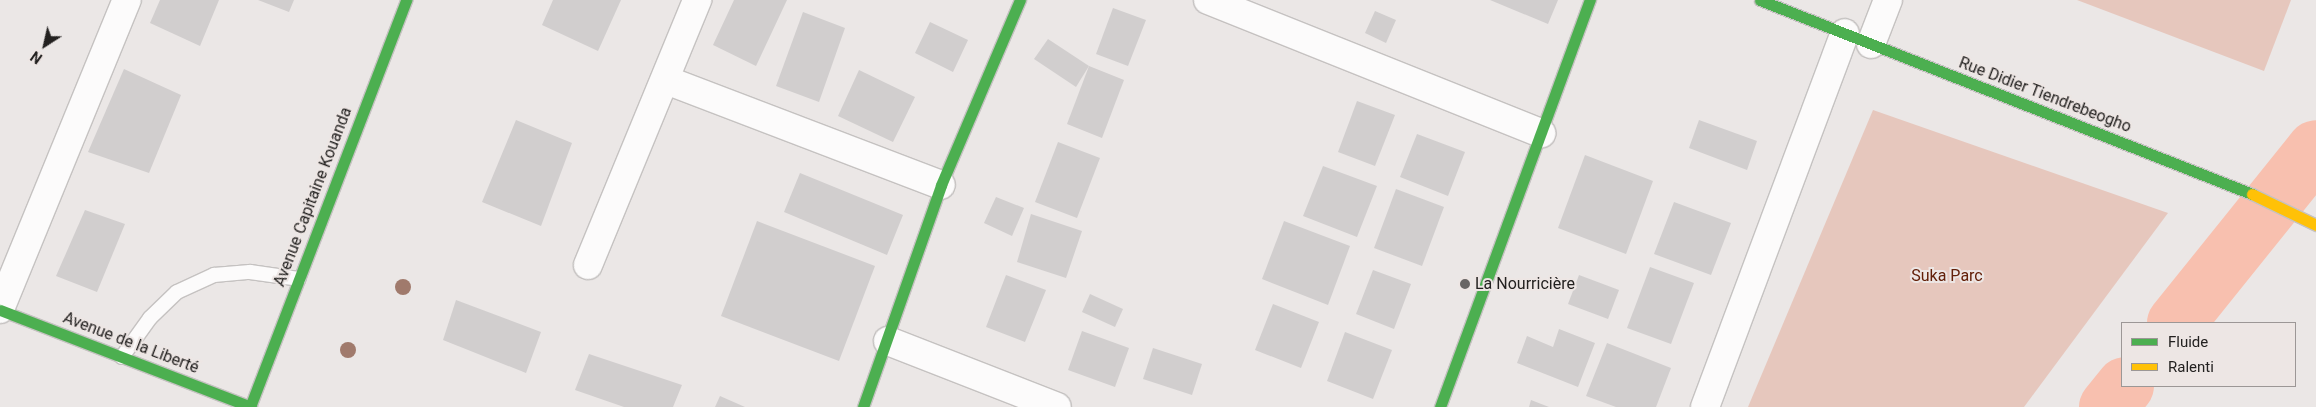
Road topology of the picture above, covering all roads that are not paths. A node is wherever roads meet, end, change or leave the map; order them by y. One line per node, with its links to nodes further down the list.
1 (128, 0): 17 (street)
2 (406, 0): 16 (street, Avenue Capitaine Kouanda)
3 (697, 0): 11 (street)
4 (1020, 0): 13 (street)
5 (1208, 0): 12 (street)
6 (1590, 0): 12 (street)
7 (1760, 0): 9 (street, Rue Didier Tiendrebeogho)
8 (1888, 0): 10 (street)
9 (1844, 33): 10 (street, Rue Didier Tiendrebeogho); 24 (street)
10 (1871, 44): 14 (street, Rue Didier Tiendrebeogho)
11 (666, 80): 13 (street); 15 (street)
12 (1541, 133): 23 (street)
13 (941, 185): 18 (street)
14 (2314, 224)
15 (588, 265)
16 (299, 279): 19 (lane); 20 (street, Avenue Capitaine Kouanda)
17 (0, 309): 19 (street, Avenue de la Liberté)
18 (888, 341): 21 (street); 22 (street)
19 (122, 357): 20 (street, Avenue de la Liberté)
20 (250, 407)
21 (864, 407)
22 (1056, 407)
23 (1440, 407)
24 (1705, 407)

